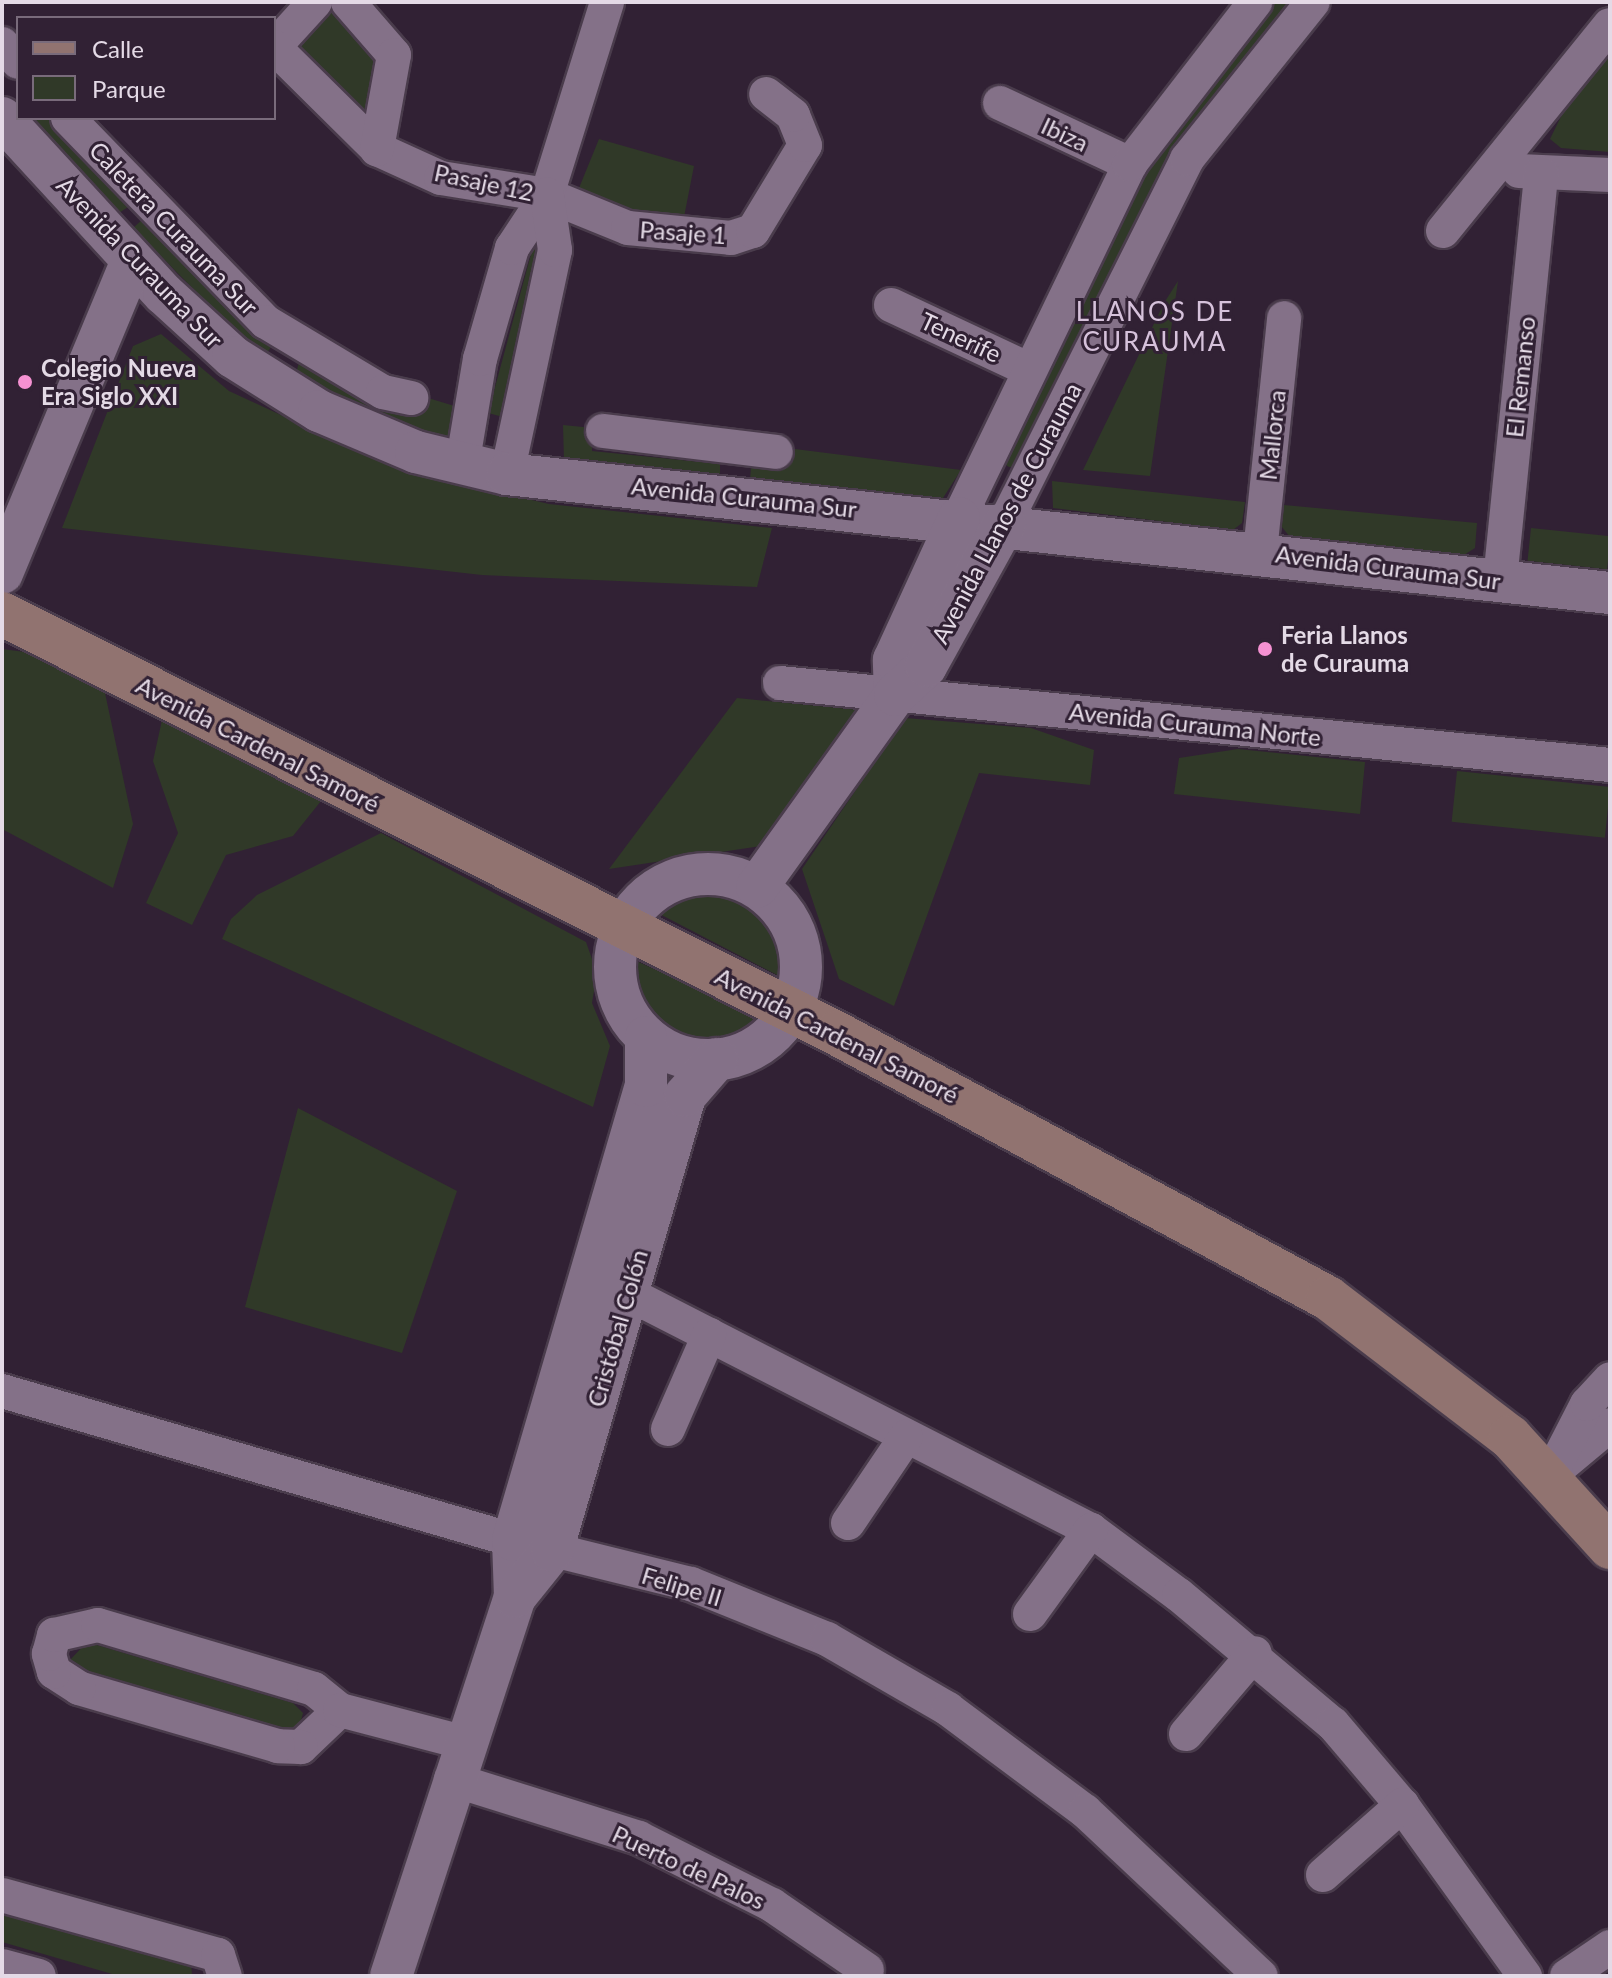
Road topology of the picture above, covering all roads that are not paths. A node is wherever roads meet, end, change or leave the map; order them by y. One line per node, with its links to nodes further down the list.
1 (315, 2): 7 (street, Pasaje 12)
2 (348, 2): 13 (street)
3 (607, 2): 18 (street)
4 (1313, 2): 35 (street, Avenida Llanos de Curauma)
5 (1253, 3): 14 (street, Avenida Llanos de Curauma)
6 (1610, 25): 15 (street)
7 (276, 45)
8 (276, 49): 13 (street, Pasaje 12)
9 (766, 94): 18 (street, Pasaje 1)
10 (1000, 103): 14 (street, Ibiza)
11 (2, 118): 21 (street, Avenida Curauma Sur)
12 (70, 120): 19 (street, Caletera Curauma Sur)
13 (377, 149): 18 (street, Pasaje 12)
14 (1130, 164): 25 (street, Avenida Llanos de Curauma)
15 (1495, 168): 16 (street); 20 (street)
16 (1541, 173): 17 (street); 38 (street, El Remanso)
17 (1610, 175)
18 (547, 195): 31 (street); 32 (street)
19 (146, 203): 21 (street); 24 (street, Caletera Curauma Sur)
20 (1443, 231)
21 (121, 249): 26 (street, Avenida Curauma Sur); 37 (street)
22 (891, 305): 25 (street, Tenerife)
23 (1284, 318): 36 (street, Mallorca)
24 (297, 342): 26 (street); 27 (street, Caletera Curauma Sur)
25 (1030, 370): 34 (street, Avenida Llanos de Curauma)
26 (270, 383): 31 (street, Avenida Curauma Sur)
27 (411, 398)
28 (603, 431): 29 (street)
29 (738, 448): 30 (street); 33 (street)
30 (776, 452)
31 (462, 466): 32 (street, Avenida Curauma Sur)
32 (507, 474): 33 (street, Avenida Curauma Sur)
33 (733, 496): 34 (street, Avenida Curauma Sur)
34 (959, 518): 35 (street, Avenida Curauma Sur); 42 (street, Avenida Llanos de Curauma)
35 (1005, 523): 36 (street, Avenida Curauma Sur); 42 (street, Avenida Llanos de Curauma)
36 (1260, 552): 38 (street, Avenida Curauma Sur)
37 (2, 573)
38 (1500, 580): 39 (street, Avenida Curauma Sur)
39 (1610, 593)
40 (2, 614): 45 (main road, Avenida Cardenal Samoré)
41 (780, 683): 42 (street, Avenida Curauma Norte)
42 (895, 695): 43 (street, Avenida Curauma Norte); 44 (street, Avenida Llanos de Curauma)
43 (1610, 765)
44 (757, 887): 45 (street); 46 (street)
45 (623, 928): 46 (main road, Avenida Cardenal Samoré); 47 (street)
46 (791, 1010): 48 (street); 56 (main road, Avenida Cardenal Samoré)
47 (646, 1037): 48 (street); 59 (street, Cristóbal Colón)
48 (717, 1059): 49 (street, Cristóbal Colón)
49 (627, 1293): 50 (street); 59 (street, Cristóbal Colón)
50 (709, 1335): 54 (street); 55 (street)
51 (1610, 1379): 56 (street)
52 (2, 1391): 59 (street, Felipe II)
53 (1610, 1425): 56 (street)
54 (668, 1429)
55 (906, 1437): 57 (street); 58 (street)
56 (1550, 1476): 60 (main road, Avenida Cardenal Samoré)
57 (848, 1523)
58 (1091, 1530): 61 (street); 62 (street)
59 (532, 1546): 65 (street, Cristóbal Colón); 75 (street, Felipe II)
60 (1610, 1547)
61 (1030, 1614)
62 (1255, 1653): 64 (street); 66 (street)
63 (340, 1710): 63 (street); 65 (street, Puerto de Palos)
64 (1186, 1734)
65 (456, 1761): 71 (street, Puerto de Palos); 74 (street, Cristóbal Colón)
66 (1402, 1805): 67 (street); 76 (street)
67 (1323, 1875)
68 (2, 1895): 73 (street)
69 (1610, 1947): 77 (street)
70 (2, 1966): 72 (street)
71 (867, 1970)
72 (39, 1976)
73 (225, 1976)
74 (391, 1976)
75 (1261, 1976)
76 (1525, 1976)
77 (1567, 1976)

